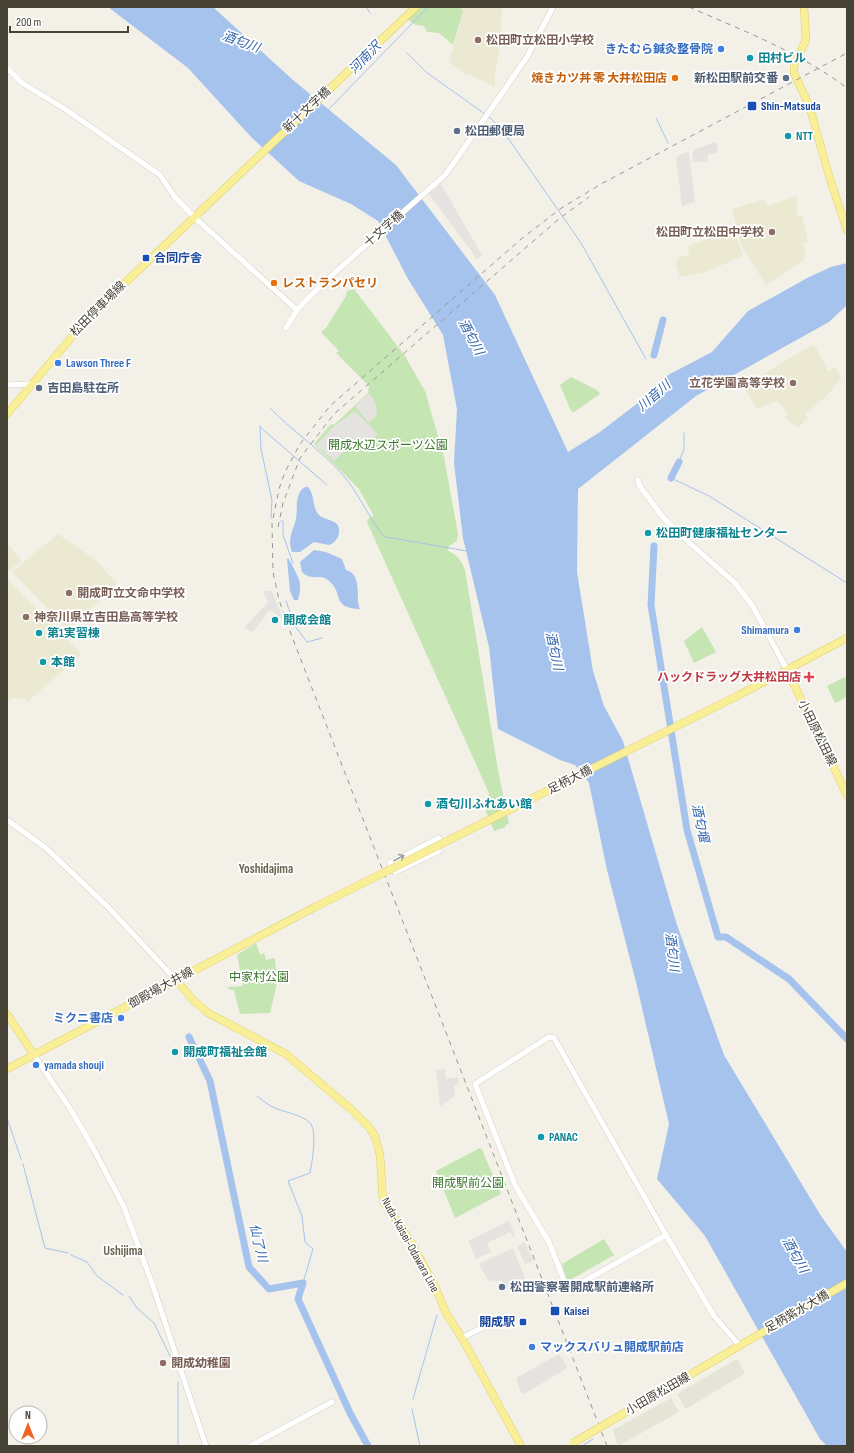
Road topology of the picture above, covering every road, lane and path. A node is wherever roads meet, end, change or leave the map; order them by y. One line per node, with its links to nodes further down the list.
1 (416, 7): 5 (main road, 新十文字橋)
2 (553, 7): 7 (street, 十文字橋)
3 (804, 7): 6 (main road)
4 (7, 68): 5 (street)
5 (196, 214): 7 (street); 9 (main road, 松田停車場線)
6 (847, 230)
7 (297, 310): 8 (street, 十文字橋)
8 (286, 328)
9 (31, 384): 10 (street); 11 (main road, 松田停車場線)
10 (7, 385)
11 (7, 414)
12 (638, 480): 14 (street)
13 (847, 638): 14 (main road)
14 (787, 670): 15 (main road, 小田原松田線); 19 (main road, 足柄大橋, bridge)
15 (847, 795)
16 (7, 820): 21 (street)
17 (439, 838): 19 (street, one-way to 17)
18 (439, 851): 19 (street)
19 (393, 868): 20 (main road, 足柄大橋, bridge)
20 (315, 907): 21 (main road, 御殿場大井線)
21 (176, 980): 23 (main road, 御殿場大井線); 28 (main road, Nuda-Kaisei-Odawara Line)
22 (7, 1014): 23 (main road)
23 (34, 1055): 24 (main road, 御殿場大井線); 33 (street)
24 (7, 1069)
25 (666, 1235): 25 (street); 30 (street)
26 (847, 1283): 29 (main road, 足柄紫水大橋)
27 (502, 1317): 28 (street)
28 (462, 1338): 35 (main road, Nuda-Kaisei-Odawara Line)
29 (747, 1342): 30 (main road, 小田原松田線)
30 (737, 1348): 32 (main road, 小田原松田線, bridge)
31 (332, 1402): 34 (street)
32 (571, 1445)
33 (206, 1446)
34 (250, 1446)
35 (521, 1446)

